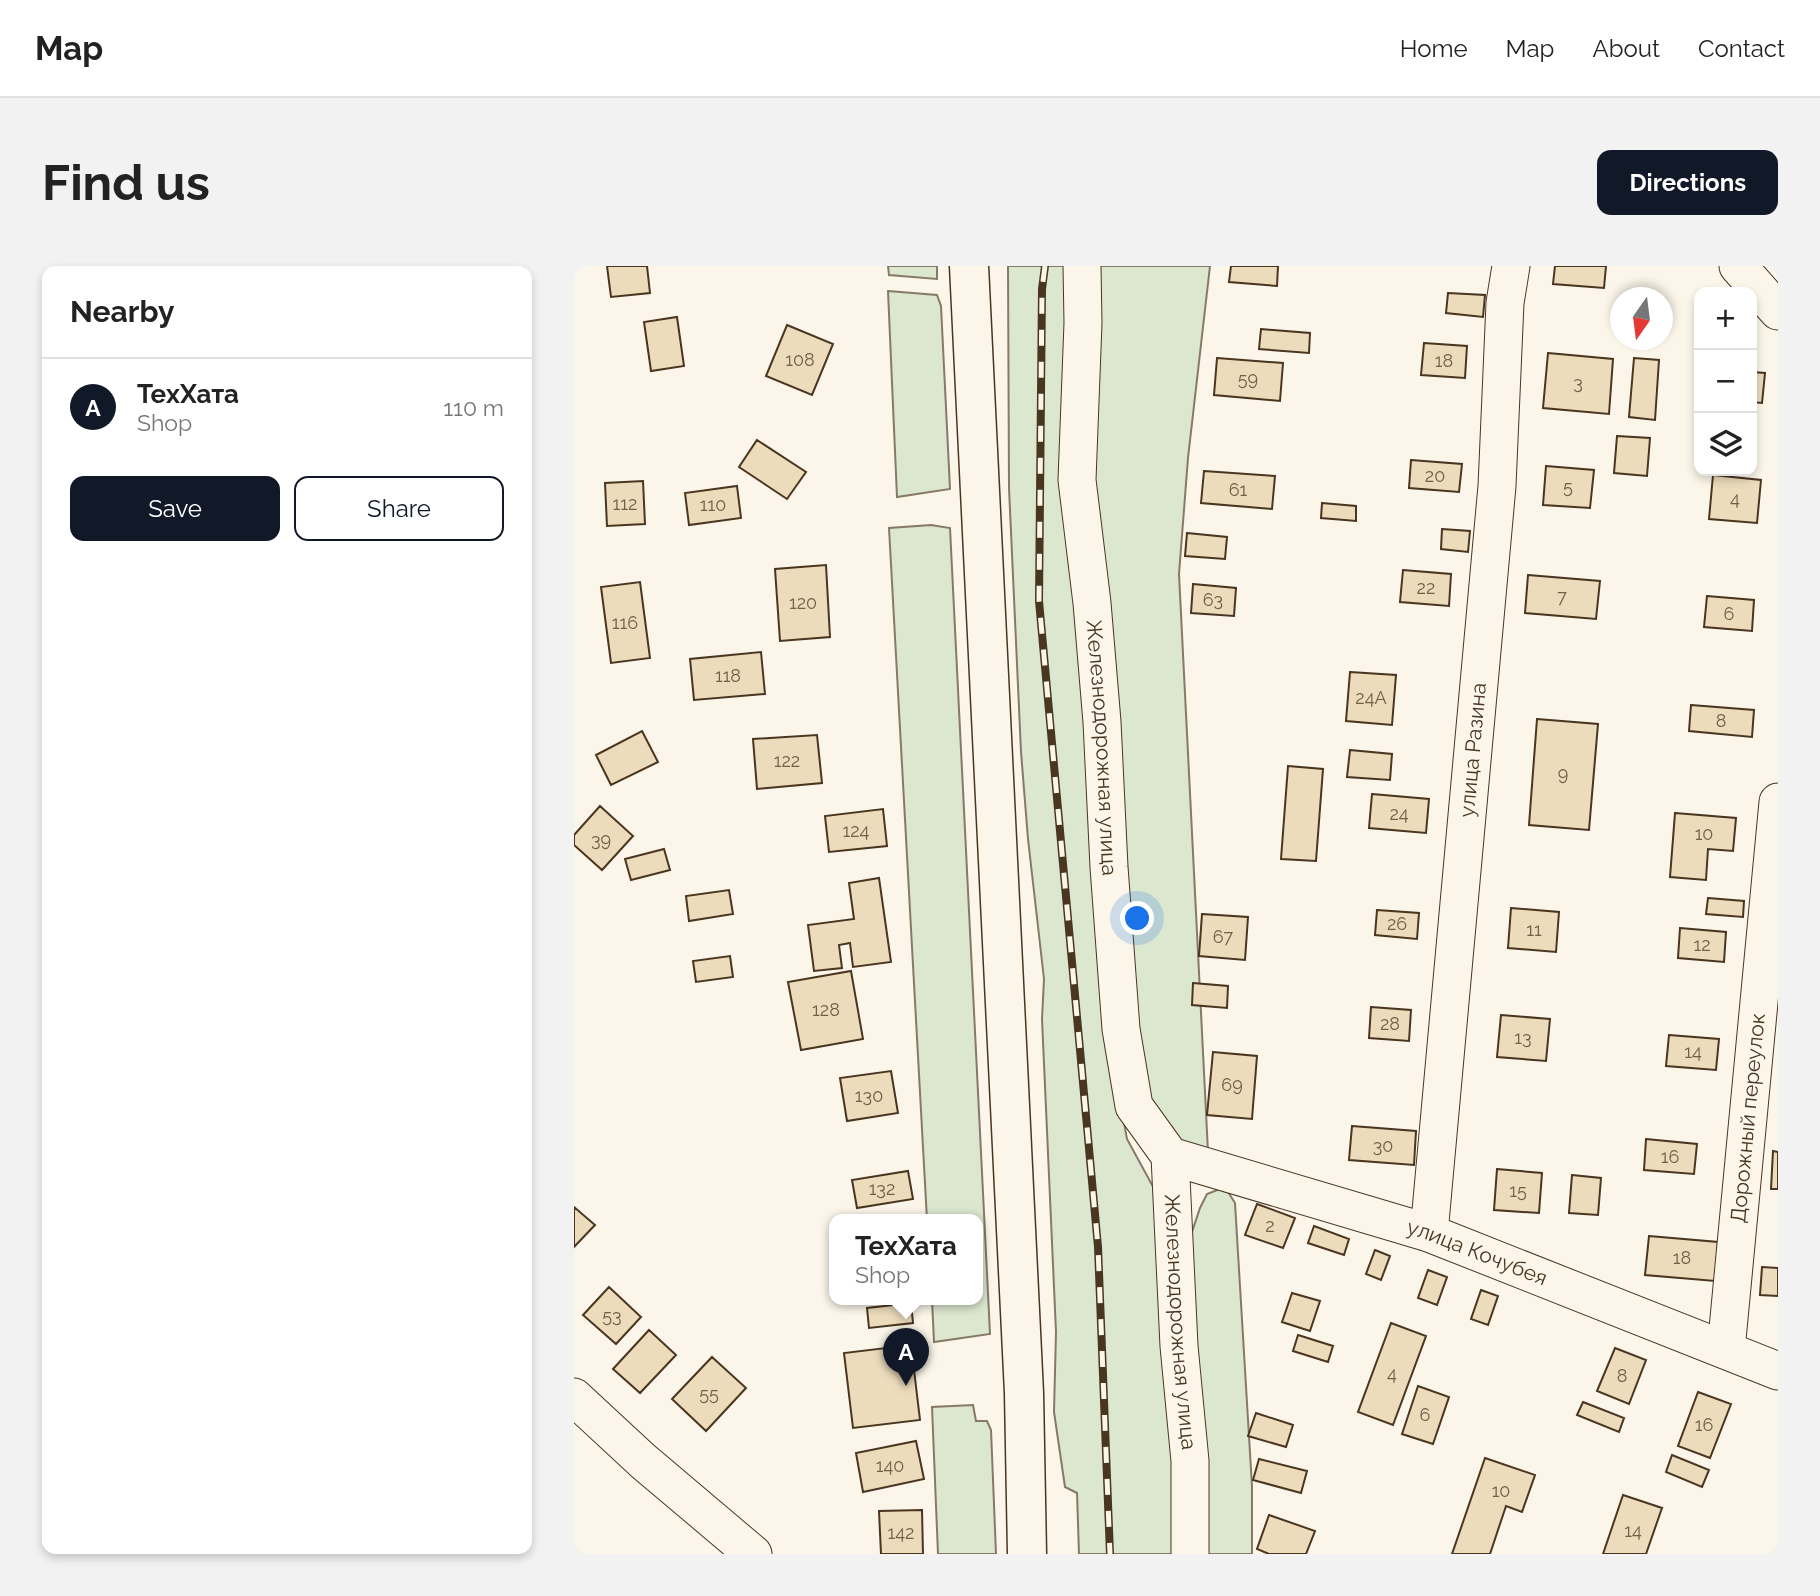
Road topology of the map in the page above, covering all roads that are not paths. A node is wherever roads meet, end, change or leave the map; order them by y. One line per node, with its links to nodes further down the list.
1 (969, 266): 13 (main road)
2 (1082, 266): 7 (street, Железнодорожная улица)
3 (1511, 266): 8 (street, улица Разина)
4 (1738, 266): 5 (street)
5 (1778, 310)
6 (1778, 802): 9 (street, Дорожный переулок)
7 (1170, 1156): 8 (street, улица Кочубея); 14 (street, Железнодорожная улица)
8 (1429, 1233): 9 (street, улица Кочубея)
9 (1726, 1350): 10 (street, улица Кочубея)
10 (1778, 1371)
11 (574, 1396): 12 (street)
12 (753, 1554)
13 (1027, 1554)
14 (1190, 1554)

